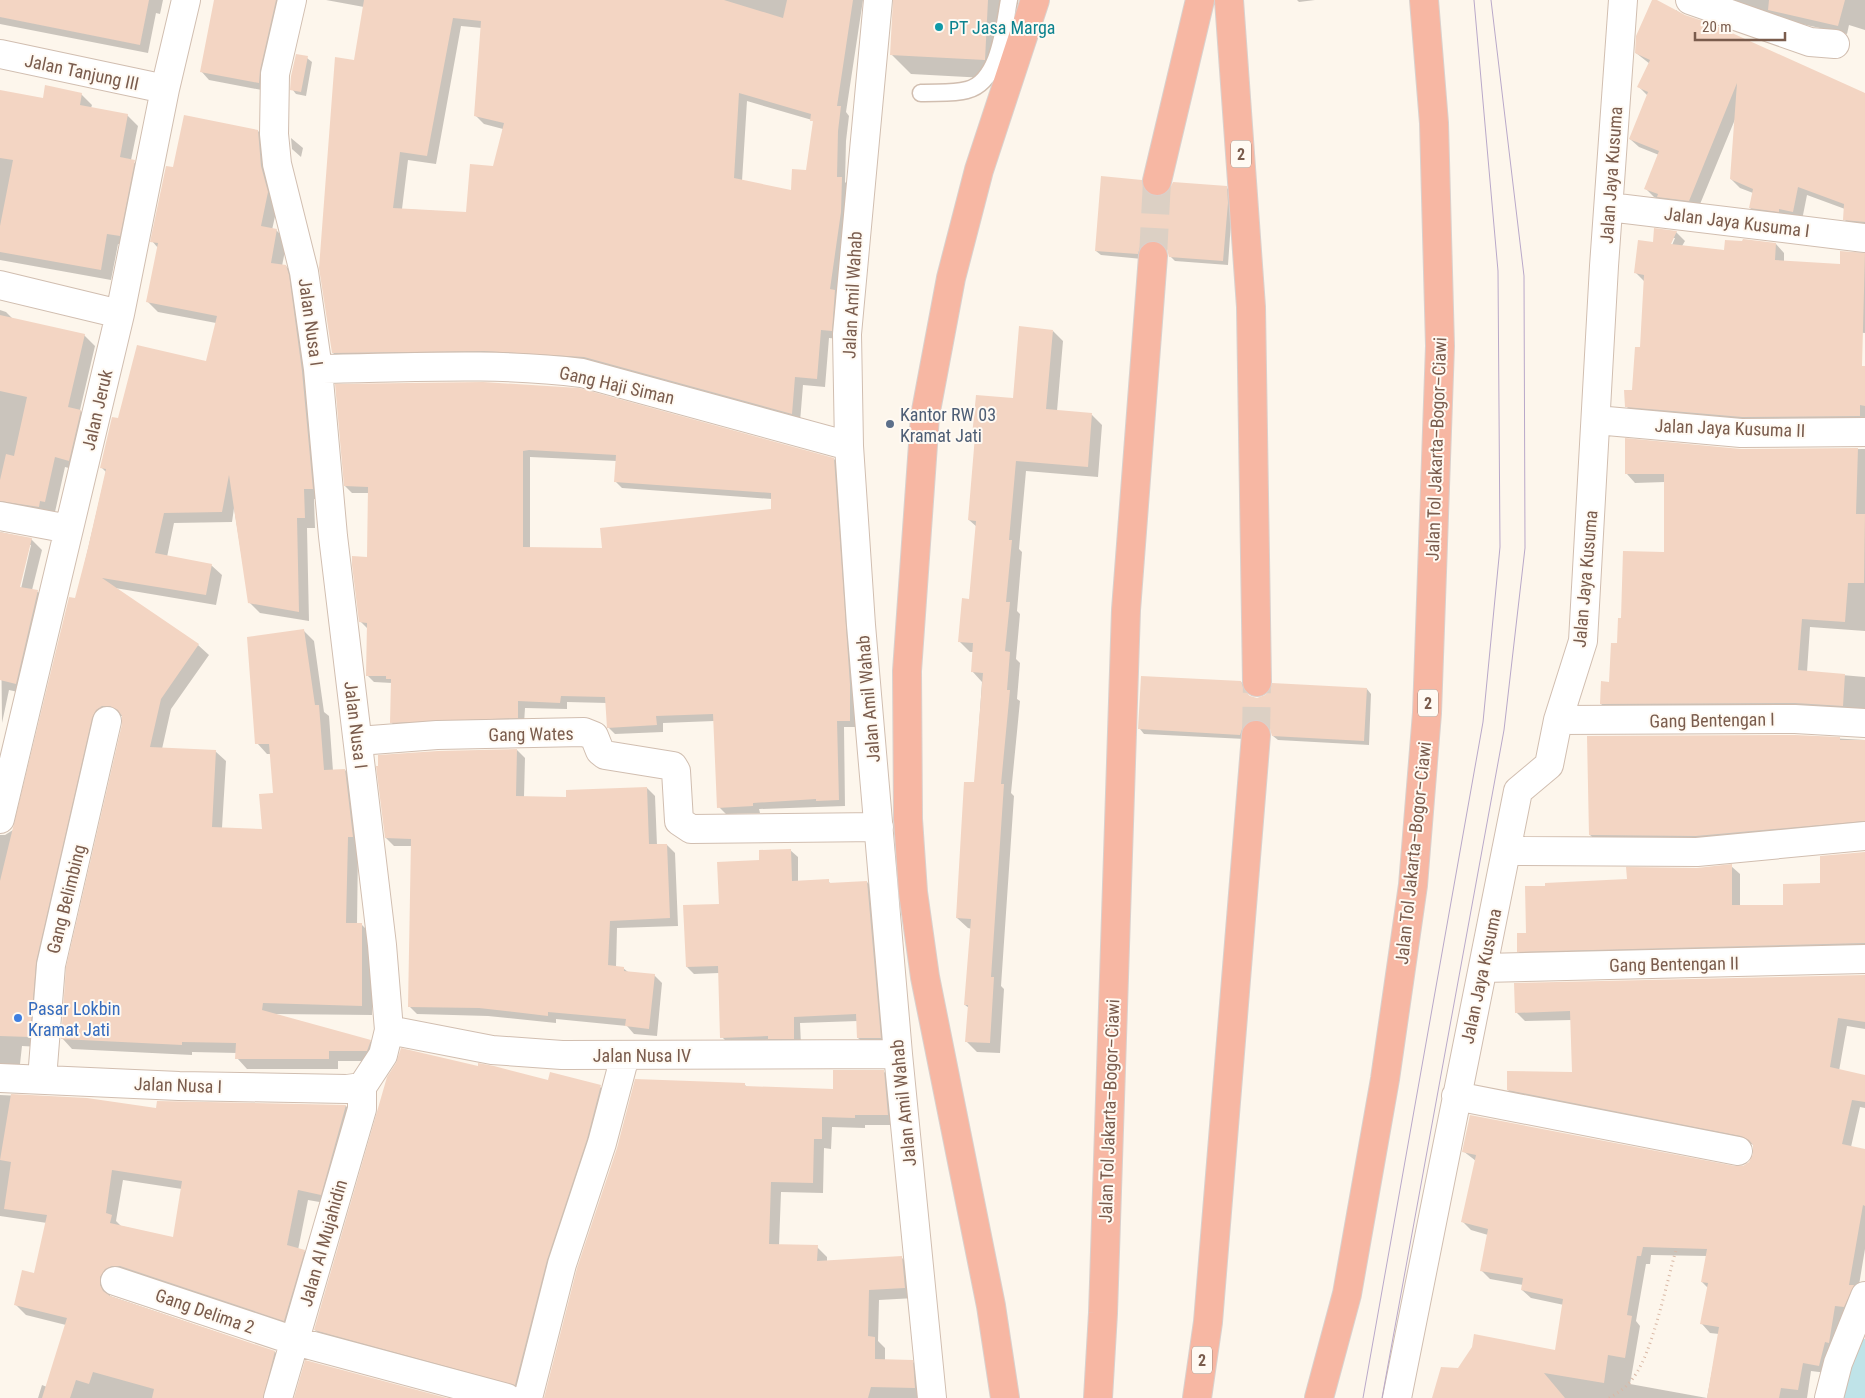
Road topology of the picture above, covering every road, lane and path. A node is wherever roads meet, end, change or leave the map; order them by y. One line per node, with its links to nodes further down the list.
1 (186, 0): 13 (street, Jalan Jeruk)
2 (292, 0): 21 (street, Jalan Nusa I)
3 (878, 0): 24 (street, Jalan Amil Wahab)
4 (1009, 0): 14 (lane)
5 (1035, 0): 56 (highway)
6 (1200, 0): 15 (highway)
7 (1229, 0): 27 (highway, 2)
8 (1424, 0): 59 (highway, Jalan Tol Jakarta–Bogor–Ciawi / 2)
9 (1624, 0): 16 (street, Jalan Jaya Kusuma)
10 (1690, 0): 11 (street)
11 (1835, 44)
12 (0, 54): 13 (street, Jalan Tanjung III)
13 (165, 89): 20 (street, Jalan Jeruk)
14 (921, 93)
15 (1157, 181)
16 (1609, 207): 17 (street, Jalan Jaya Kusuma I); 22 (street, Jalan Jaya Kusuma)
17 (1865, 238)
18 (1153, 256): 57 (highway, Jalan Tol Jakarta–Bogor–Ciawi)
19 (0, 285): 20 (street)
20 (120, 314): 26 (street, Jalan Jeruk)
21 (318, 369): 24 (street, Gang Haji Siman); 32 (street, Jalan Nusa I)
22 (1596, 420): 23 (street, Jalan Jaya Kusuma II); 28 (street, Jalan Jaya Kusuma)
23 (1865, 432)
24 (849, 446): 35 (street, Jalan Amil Wahab)
25 (0, 516): 26 (street)
26 (69, 530): 33 (street, Jalan Jeruk)
27 (1257, 682)
28 (1558, 720): 30 (street, Gang Bentengan I); 37 (street, Jalan Jaya Kusuma)
29 (107, 721): 44 (street, Gang Belimbing)
30 (1865, 723)
31 (1256, 735): 58 (highway, 2)
32 (358, 741): 35 (street, Gang Wates); 40 (street, Jalan Nusa I)
33 (8, 757): 34 (street, Jalan Jeruk)
34 (0, 819)
35 (879, 827): 41 (street, Jalan Amil Wahab)
36 (1865, 836): 37 (street)
37 (1506, 851): 39 (street, Jalan Jaya Kusuma)
38 (1865, 959): 39 (street, Gang Bentengan II)
39 (1483, 968): 46 (street, Jalan Jaya Kusuma)
40 (389, 1030): 42 (street, Jalan Nusa IV); 45 (street, Jalan Nusa I)
41 (898, 1054): 42 (street, Jalan Nusa IV); 55 (street, Jalan Amil Wahab)
42 (625, 1056): 54 (street)
43 (0, 1078): 44 (street, Jalan Nusa I)
44 (42, 1079): 45 (street, Jalan Nusa I)
45 (362, 1087): 51 (street, Jalan Al Mujahidin)
46 (1456, 1096): 47 (street); 60 (street, Jalan Jaya Kusuma)
47 (1738, 1151)
48 (1676, 1250): 61 (path)
49 (115, 1281): 51 (street, Gang Delima 2)
50 (1865, 1296): 62 (street)
51 (295, 1341): 52 (street, Jalan Al Mujahidin); 53 (street, Gang Delima 2)
52 (278, 1398)
53 (507, 1398)
54 (528, 1398)
55 (932, 1398)
56 (1005, 1398)
57 (1098, 1398)
58 (1197, 1398)
59 (1319, 1398)
60 (1397, 1398)
61 (1610, 1398)
62 (1829, 1398)

